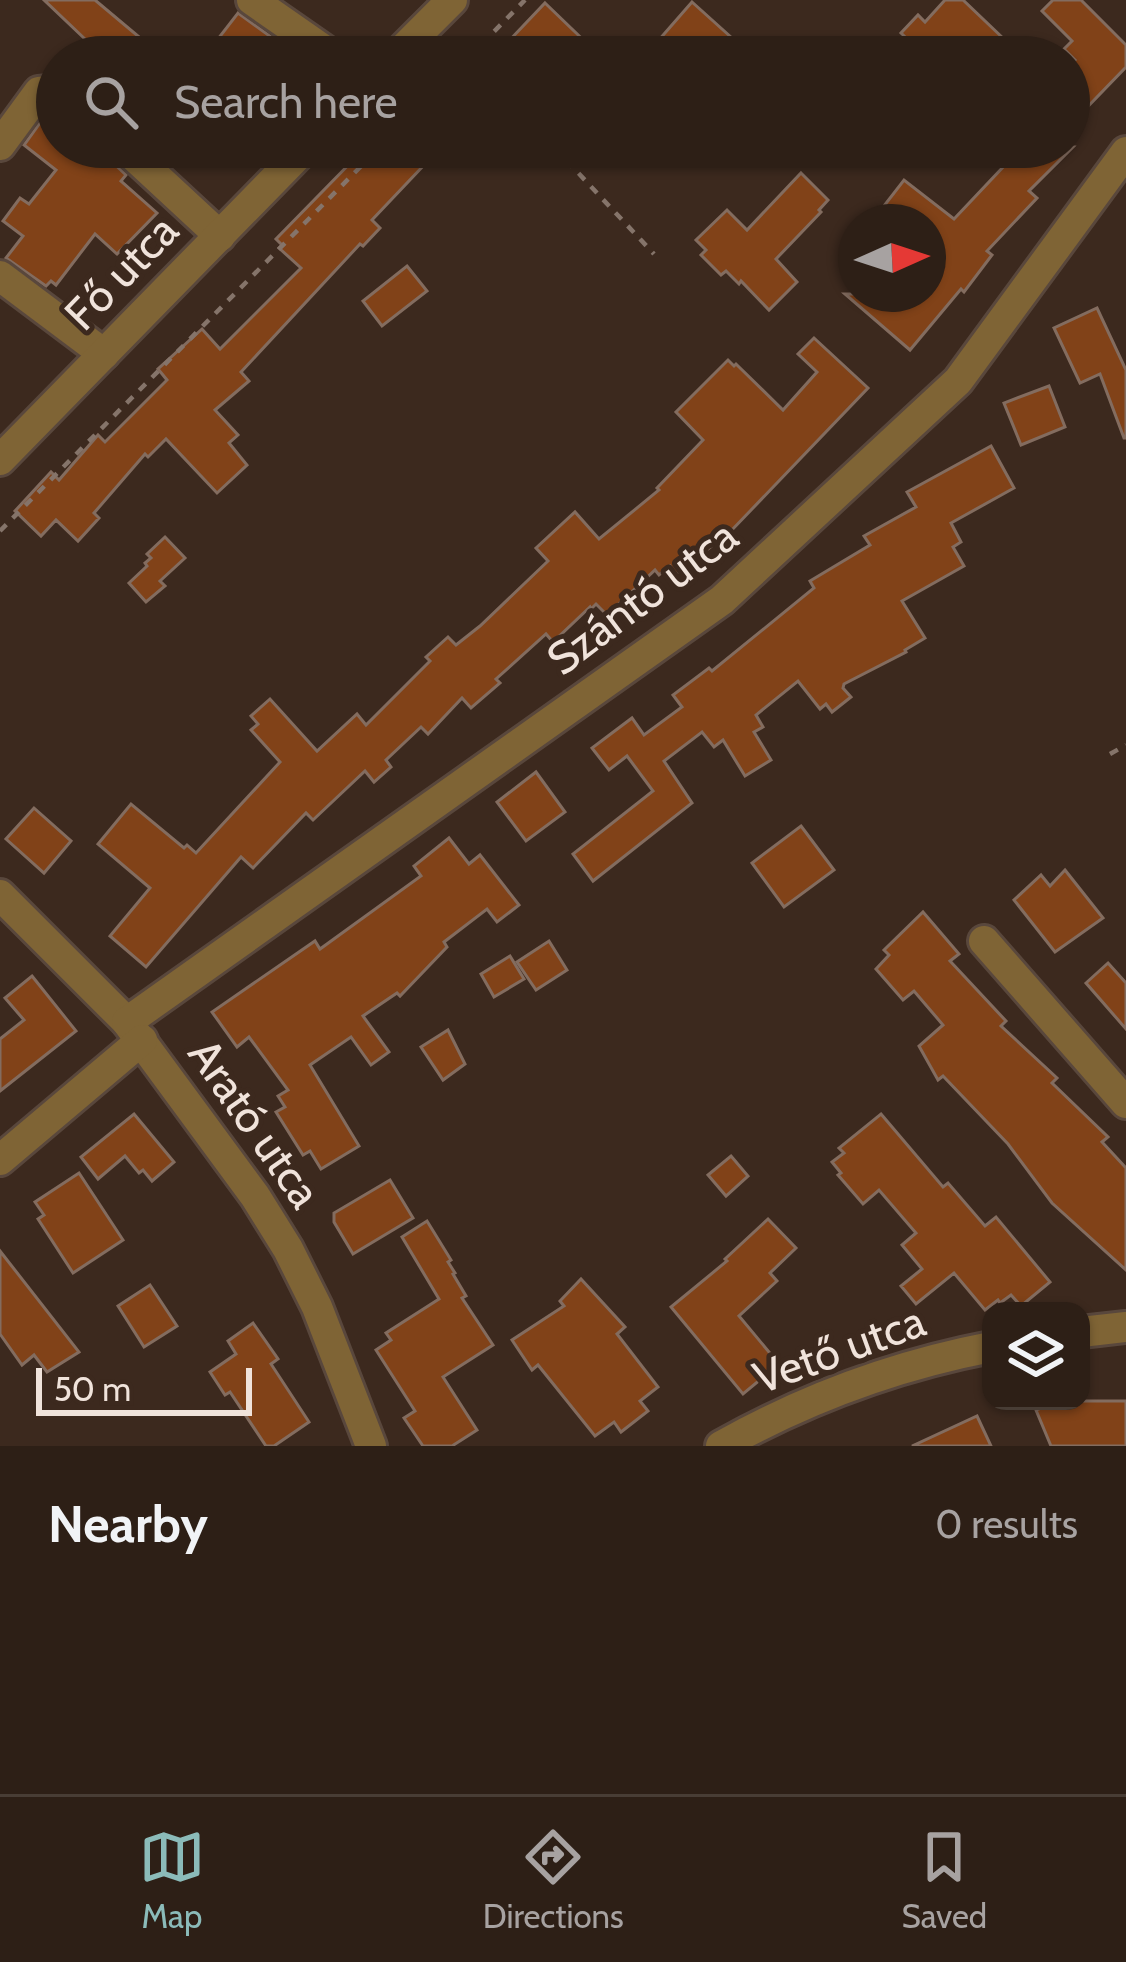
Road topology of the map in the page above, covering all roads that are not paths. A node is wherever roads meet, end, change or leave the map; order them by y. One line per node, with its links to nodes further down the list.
1 (252, 0): 3 (street)
2 (452, 0): 4 (street)
3 (304, 36)
4 (416, 36)
5 (36, 96): 6 (street)
6 (0, 145)
7 (1126, 152): 16 (street, Szántó utca)
8 (147, 168): 10 (street)
9 (286, 168): 10 (street, Fő utca)
10 (220, 236): 12 (street, Fő utca)
11 (0, 276): 12 (street)
12 (104, 354): 13 (street, Fő utca)
13 (0, 460)
14 (0, 895): 16 (street, Arató utca)
15 (984, 941): 17 (street)
16 (135, 1031): 18 (street, Szántó utca); 22 (street, Arató utca)
17 (1126, 1103)
18 (0, 1160)
19 (1126, 1327): 20 (street)
20 (1090, 1331)
21 (982, 1349): 23 (street, Vető utca)
22 (370, 1446)
23 (721, 1446)

